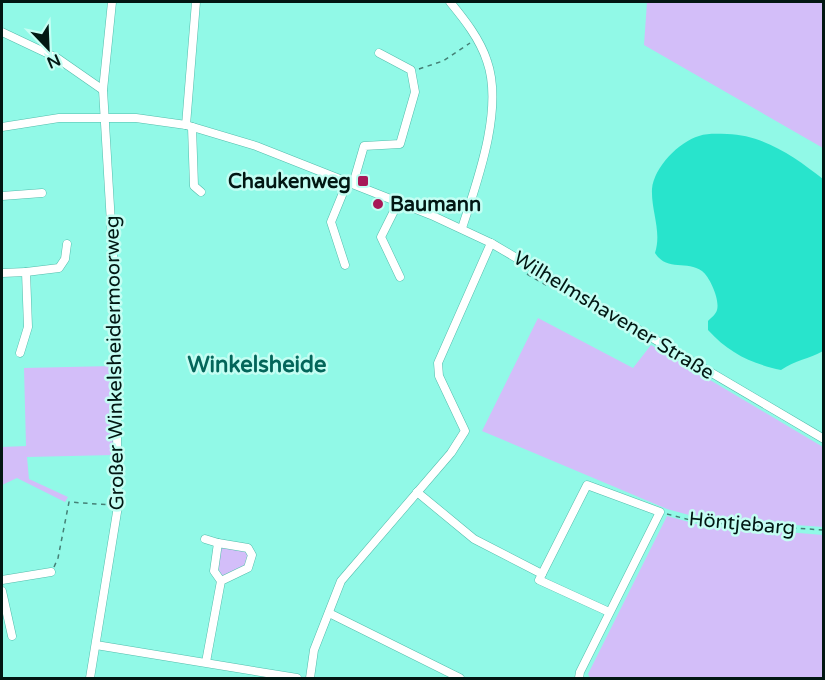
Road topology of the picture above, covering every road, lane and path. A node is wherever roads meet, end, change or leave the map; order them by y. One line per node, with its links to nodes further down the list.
1 (112, 2): 8 (street, Großer Winkelsheidermoorweg)
2 (196, 2): 10 (street)
3 (450, 2): 5 (street)
4 (2, 32): 8 (street)
5 (476, 39): 7 (path); 17 (street)
6 (379, 53): 7 (street)
7 (411, 70): 12 (street)
8 (103, 90): 9 (street, Großer Winkelsheidermoorweg)
9 (106, 117): 10 (street, Wilhelmshavener Straße); 11 (street, Wilhelmshavener Straße); 29 (street, Großer Winkelsheidermoorweg)
10 (189, 126): 12 (street, Wilhelmshavener Straße); 13 (street)
11 (2, 127)
12 (350, 183): 16 (street, Wilhelmshavener Straße); 20 (street)
13 (201, 192)
14 (42, 193): 15 (street)
15 (2, 196)
16 (398, 203): 17 (street, Wilhelmshavener Straße); 24 (street)
17 (462, 228): 18 (street, Wilhelmshavener Straße)
18 (491, 243): 27 (street, Wilhelmshavener Straße); 28 (street)
19 (67, 244): 21 (street)
20 (345, 265)
21 (26, 272): 22 (street); 26 (street)
22 (2, 273)
23 (526, 273): 25 (path)
24 (400, 277)
25 (553, 287)
26 (20, 353)
27 (824, 439)
28 (417, 492): 35 (street); 40 (street)
29 (118, 506): 34 (path); 42 (street, Großer Winkelsheidermoorweg)
30 (660, 512): 31 (path, Höntjebarg); 35 (street, Höntjebarg); 39 (street, Höntjebarg)
31 (824, 530)
32 (205, 539): 33 (street)
33 (218, 543): 37 (street); 37 (street)
34 (51, 572): 36 (street)
35 (542, 574): 39 (street)
36 (2, 580)
37 (221, 581): 43 (street)
38 (2, 591): 41 (street)
39 (609, 612): 48 (street, Höntjebarg)
40 (329, 613): 46 (street); 47 (street)
41 (12, 636)
42 (96, 645): 43 (street); 44 (street, Großer Winkelsheidermoorweg)
43 (206, 662): 45 (street)
44 (90, 678)
45 (297, 678)
46 (310, 678)
47 (460, 678)
48 (579, 678)

